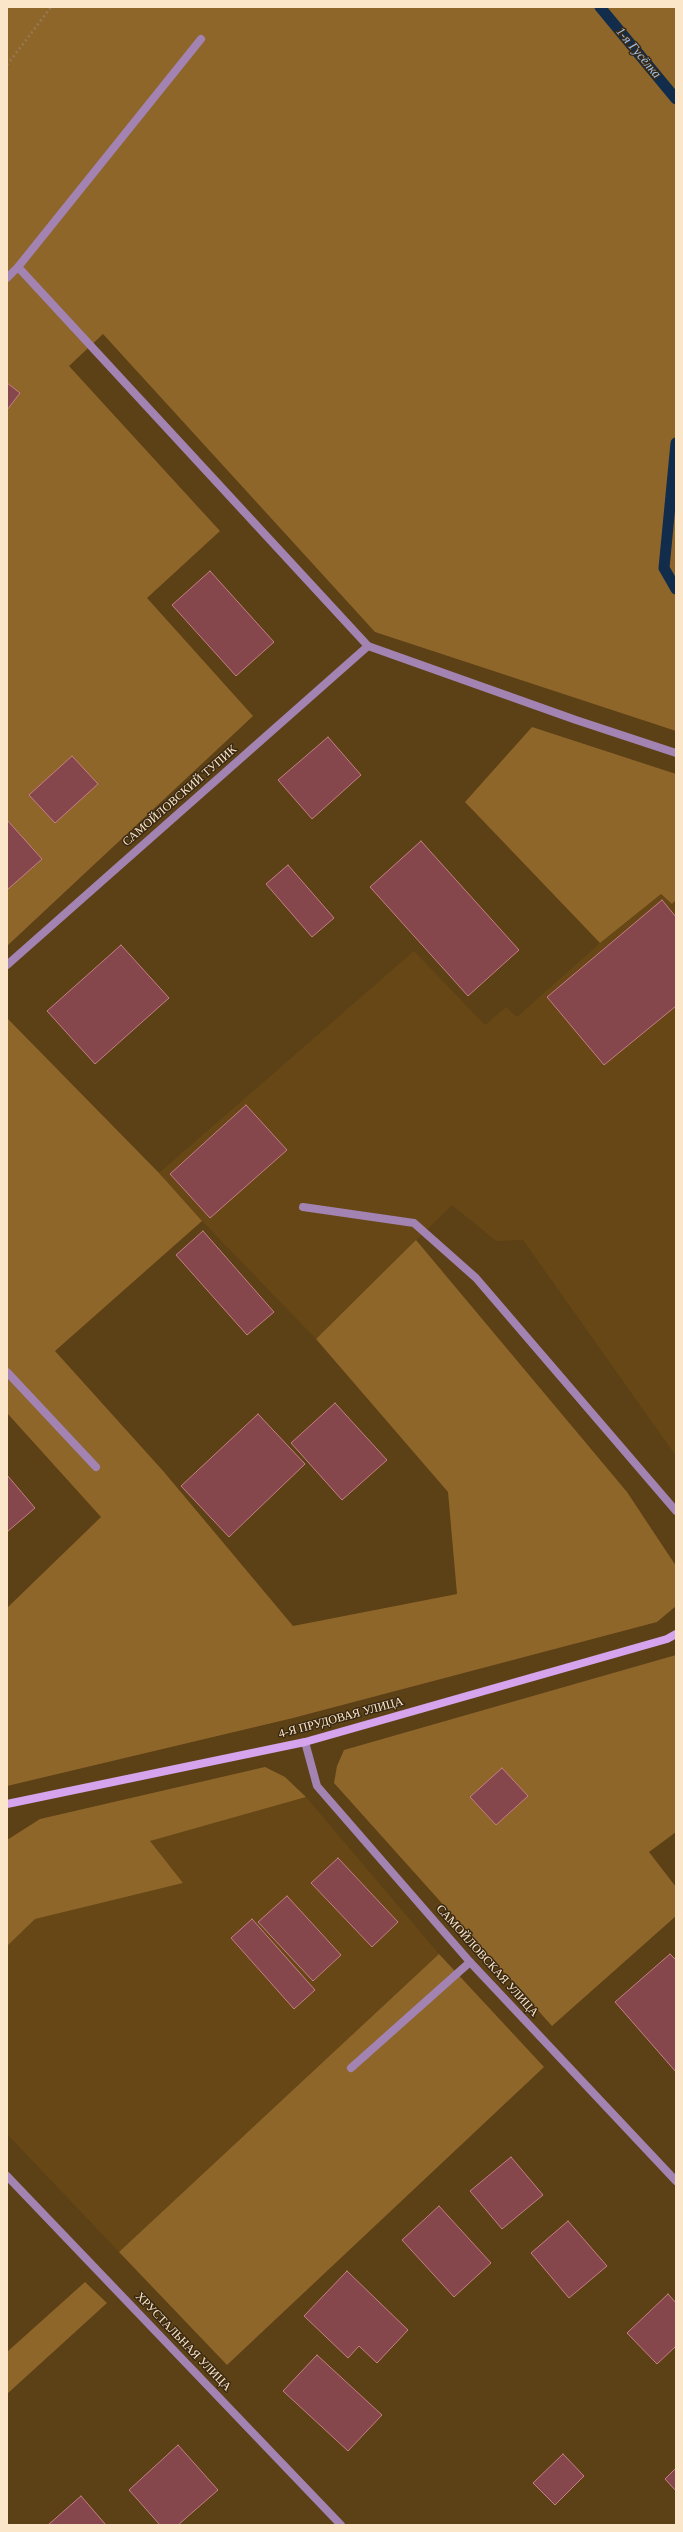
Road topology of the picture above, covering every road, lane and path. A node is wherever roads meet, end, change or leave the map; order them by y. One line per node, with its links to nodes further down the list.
1 (51, 7): 3 (path)
2 (201, 39): 4 (street)
3 (7, 65)
4 (18, 267): 5 (street); 6 (street)
5 (7, 278)
6 (368, 646): 7 (street); 8 (street, САМОЙЛОВСКИЙ ТУПИК)
7 (676, 753)
8 (7, 965)
9 (303, 1207): 12 (street)
10 (7, 1372): 11 (street)
11 (96, 1467)
12 (676, 1511)
13 (676, 1634): 14 (main road, 4-Я ПРУДОВАЯ УЛИЦА)
14 (305, 1742): 15 (main road, 4-Я ПРУДОВАЯ УЛИЦА); 16 (street, САМОЙЛОВСКАЯ УЛИЦА)
15 (7, 1804)
16 (470, 1962): 17 (street); 19 (street, САМОЙЛОВСКАЯ УЛИЦА)
17 (351, 2068)
18 (7, 2176): 20 (street, ХРУСТАЛЬНАЯ УЛИЦА)
19 (676, 2181)
20 (341, 2525)

